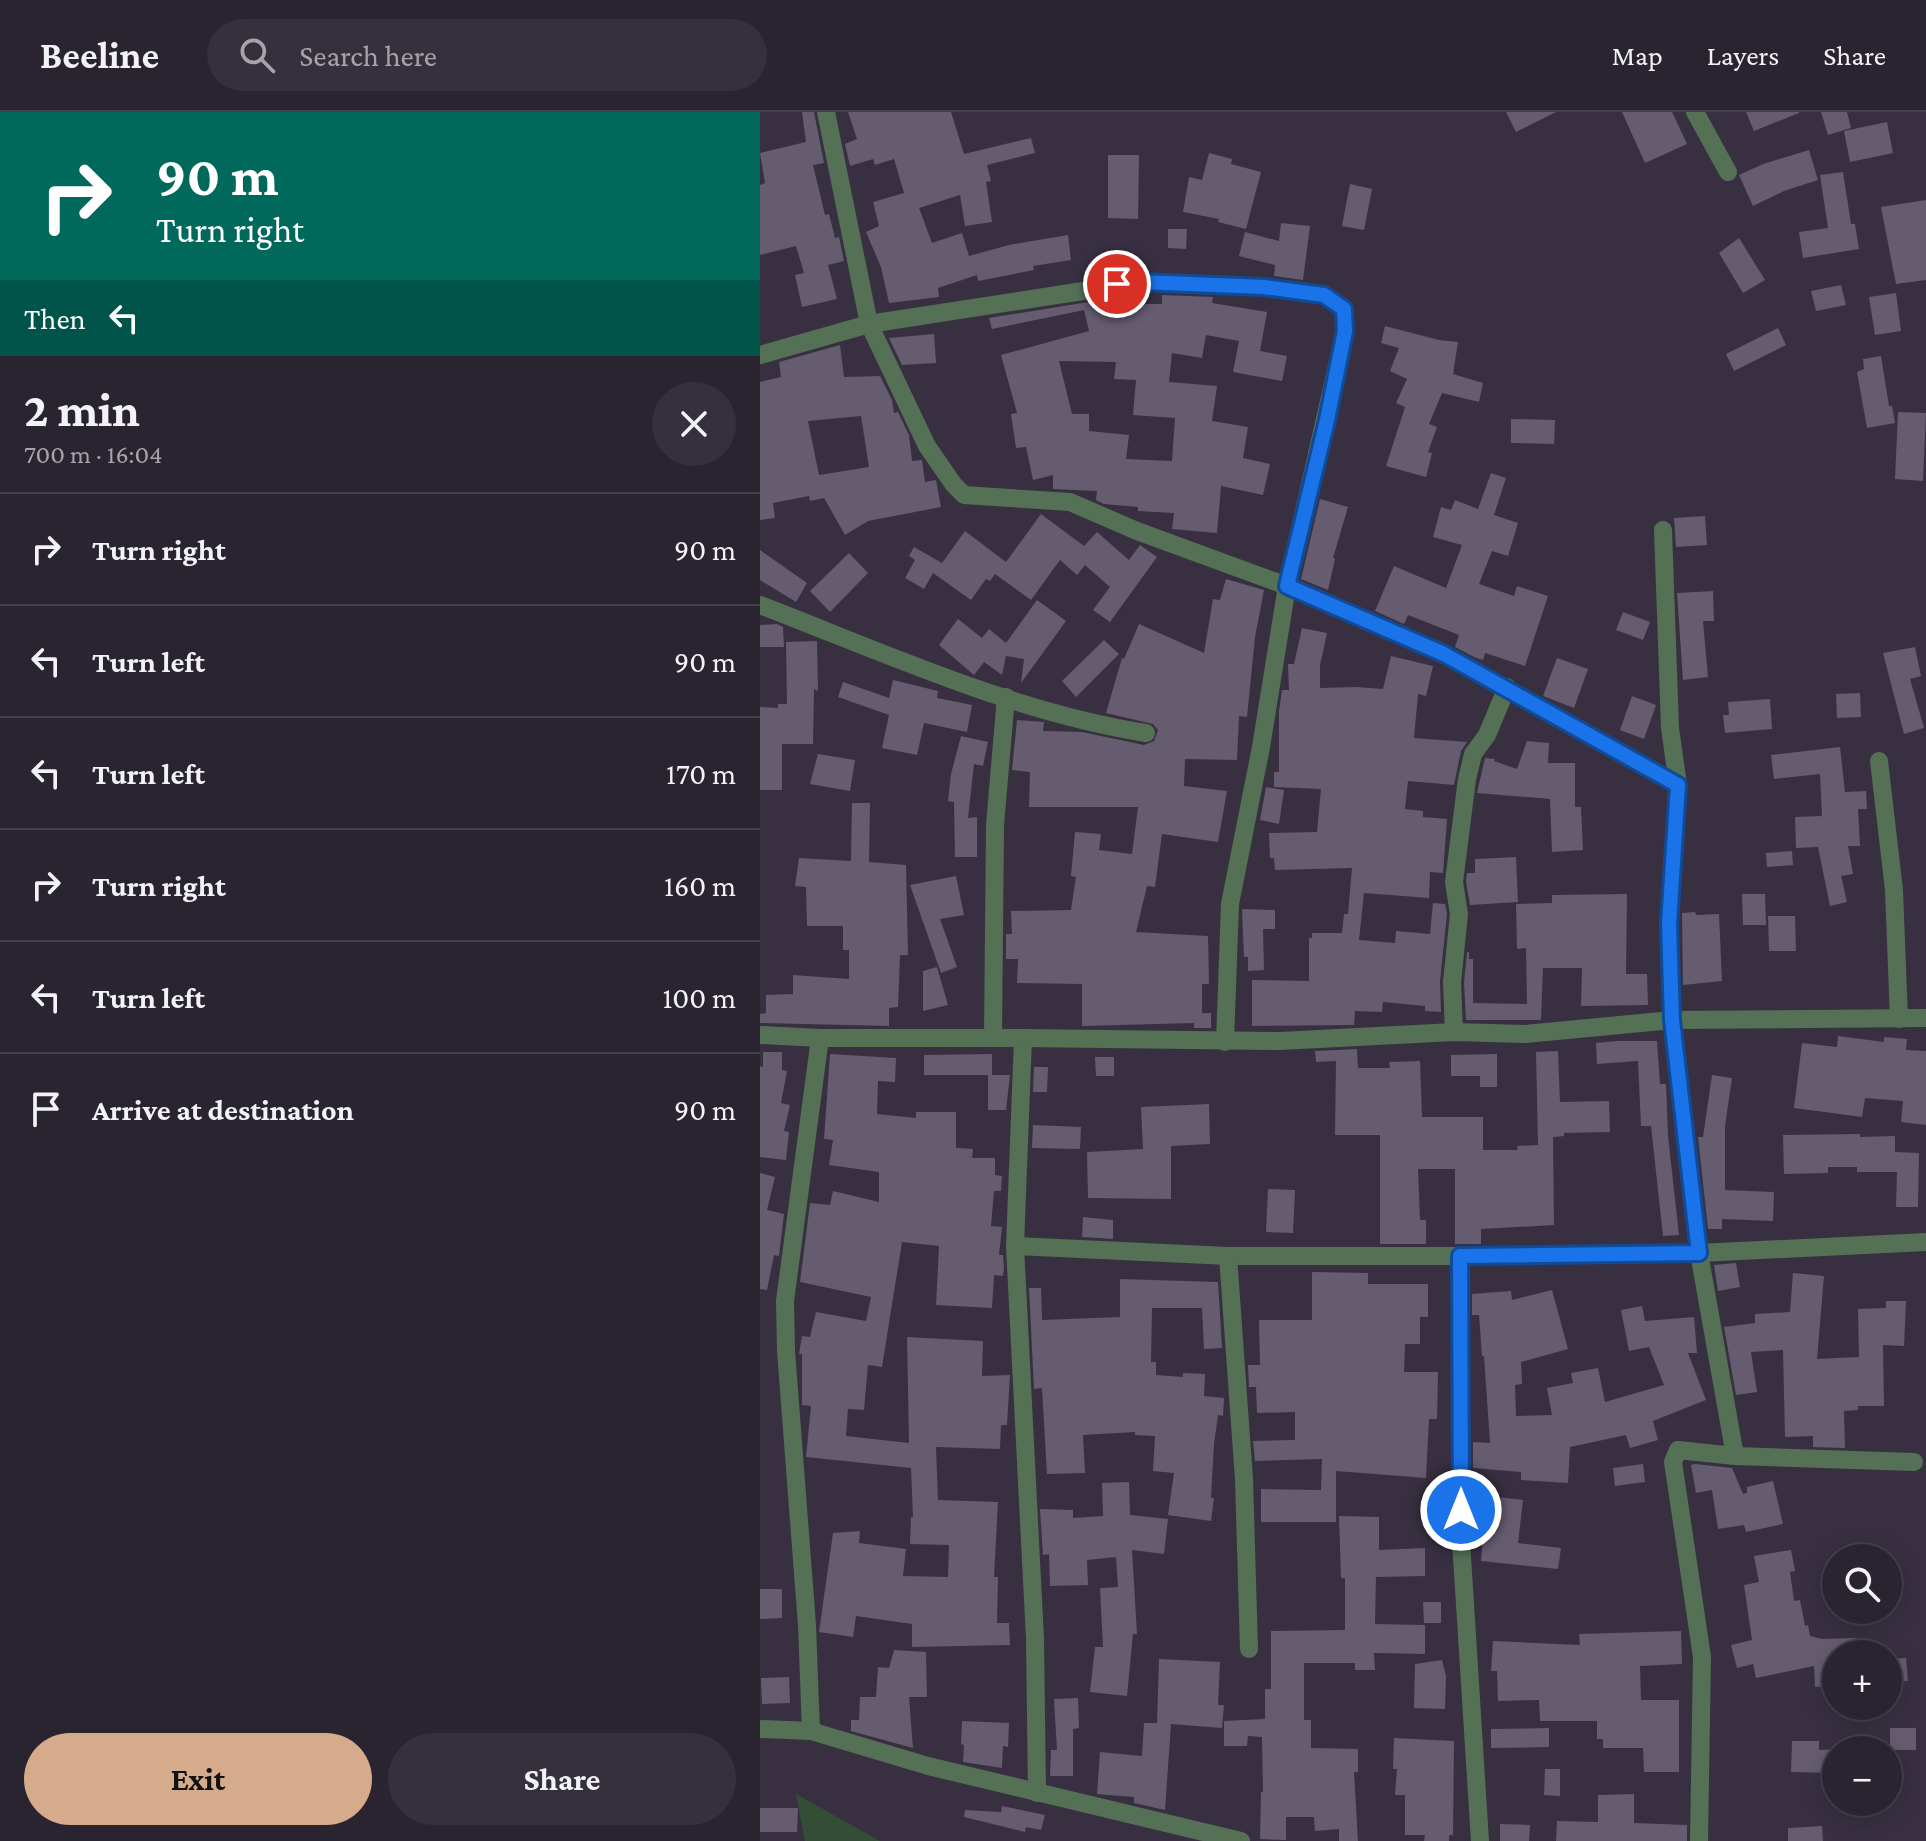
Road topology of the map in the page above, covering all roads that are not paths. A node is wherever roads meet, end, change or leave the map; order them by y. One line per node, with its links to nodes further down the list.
1 (826, 112): 4 (street)
2 (1695, 112): 3 (street)
3 (1728, 172)
4 (869, 324): 5 (street); 7 (street); 7 (street)
5 (760, 355)
6 (1663, 530): 13 (street)
7 (1287, 586): 9 (street); 22 (street)
8 (760, 605): 10 (street)
9 (1507, 687): 13 (street); 17 (street)
10 (1006, 697): 11 (street); 19 (street)
11 (1146, 733)
12 (1879, 761): 15 (street)
13 (1678, 785): 16 (street)
14 (1926, 1018): 15 (street)
15 (1899, 1019): 16 (street)
16 (1672, 1020): 17 (street); 25 (street)
17 (1454, 1032): 22 (street)
18 (760, 1035): 20 (street)
19 (993, 1037): 20 (street); 21 (street)
20 (820, 1038): 32 (street)
21 (1023, 1038): 22 (street); 24 (street)
22 (1225, 1042)
23 (1926, 1242): 25 (street)
24 (1015, 1246): 26 (street); 33 (street)
25 (1699, 1253): 27 (street); 28 (street)
26 (1228, 1256): 27 (street); 30 (street)
27 (1460, 1256): 35 (street)
28 (1735, 1456): 29 (street); 36 (street)
29 (1914, 1462)
30 (1249, 1649)
31 (760, 1729): 32 (street)
32 (811, 1731): 33 (street)
33 (1037, 1793): 34 (street)
34 (1241, 1841)
35 (1480, 1841)
36 (1699, 1841)

